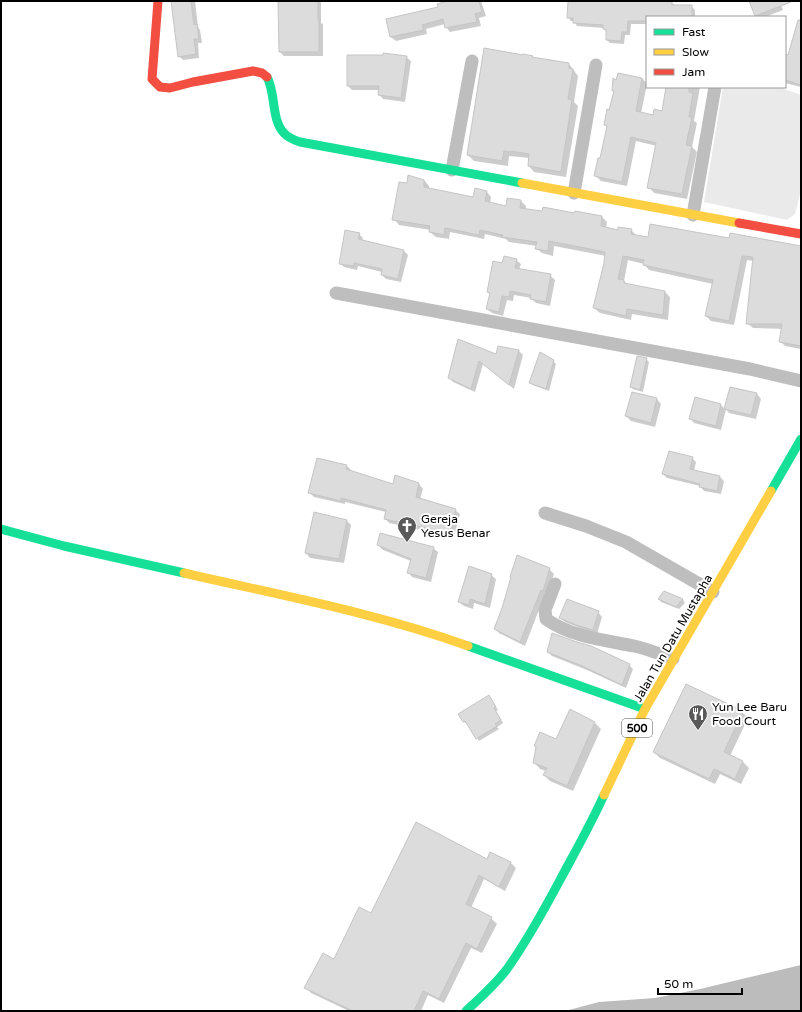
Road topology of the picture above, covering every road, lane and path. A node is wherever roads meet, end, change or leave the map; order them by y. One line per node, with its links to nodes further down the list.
1 (158, 1): 5 (street)
2 (472, 61): 5 (street)
3 (596, 65): 6 (street)
4 (715, 88): 7 (street)
5 (452, 170): 6 (street)
6 (574, 193): 7 (street)
7 (693, 215): 8 (street)
8 (801, 234)
9 (336, 292): 10 (street)
10 (801, 381)
11 (801, 439): 15 (street, Jalan Tun Datu Mustapha / 500)
12 (545, 513): 15 (street)
13 (1, 529): 17 (street)
14 (555, 584): 16 (street)
15 (713, 592): 16 (street, Jalan Tun Datu Mustapha / 500)
16 (673, 659): 17 (street, Jalan Tun Datu Mustapha / 500)
17 (645, 709): 18 (street, Jalan Tun Datu Mustapha / 500)
18 (466, 1011)

